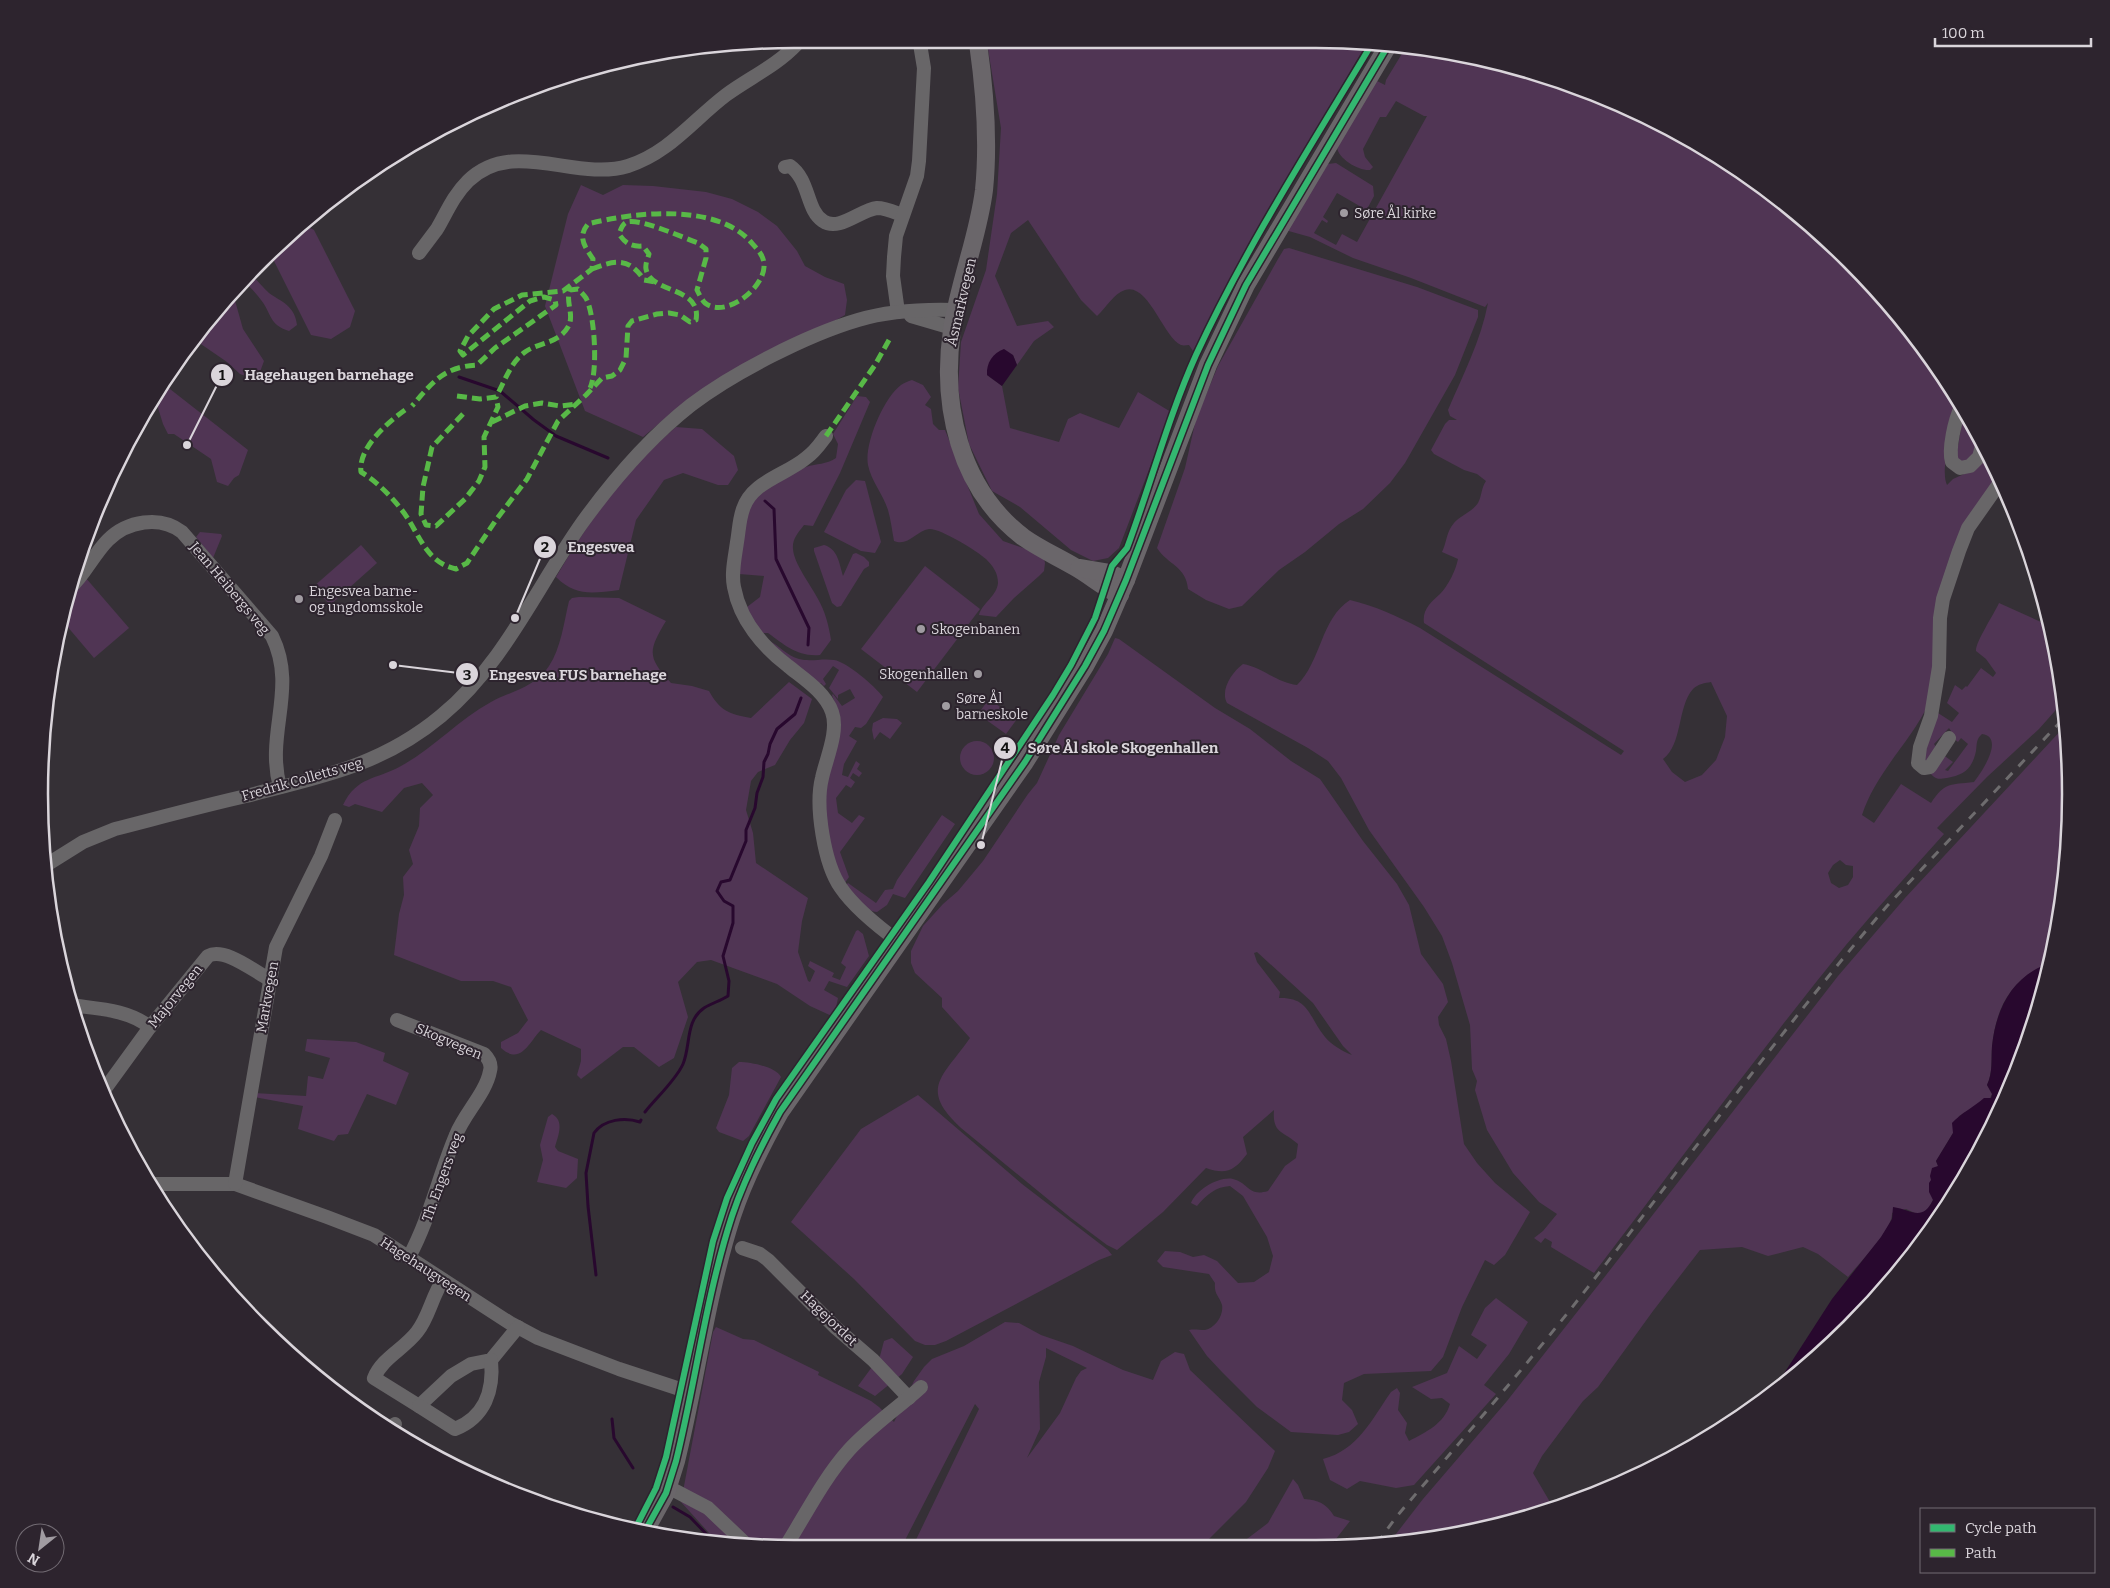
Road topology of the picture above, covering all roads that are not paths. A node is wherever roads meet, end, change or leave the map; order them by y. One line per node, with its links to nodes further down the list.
1 (791, 48): 7 (street)
2 (921, 48): 6 (street)
3 (979, 48): 8 (main road, Åsmarkvegen)
4 (1385, 51): 16 (main road)
5 (785, 167): 6 (street)
6 (902, 215): 9 (street)
7 (419, 253)
8 (956, 310): 9 (street, Fredrik Colletts veg); 10 (main road, Åsmarkvegen)
9 (898, 312): 10 (street, Fredrik Colletts veg); 18 (street, Fredrik Colletts veg)
10 (952, 328): 16 (main road, Åsmarkvegen)
11 (1959, 416): 13 (street)
12 (826, 436): 21 (street)
13 (1980, 453)
14 (1996, 487): 17 (street)
15 (80, 577): 18 (street, Jean Heibergs veg)
16 (1123, 588): 21 (main road)
17 (1949, 738)
18 (280, 787): 20 (street, Fredrik Colletts veg)
19 (335, 820): 22 (street, Markvegen)
20 (51, 862)
21 (899, 942): 36 (main road)
22 (270, 979): 25 (street, Majorvegen); 29 (street, Markvegen)
23 (79, 1006): 25 (street)
24 (397, 1020): 26 (street, Skogvegen)
25 (150, 1027): 27 (street, Majorvegen)
26 (490, 1072): 31 (street, Th. Engers veg)
27 (107, 1086)
28 (158, 1184): 29 (street, Hagehaugvegen)
29 (235, 1184): 31 (street, Hagehaugvegen)
30 (742, 1248): 37 (street, Hagejordet)
31 (410, 1257): 32 (street, Hagehaugvegen)
32 (443, 1280): 33 (street, Hagehaugvegen); 38 (street)
33 (518, 1328): 34 (street); 36 (street, Hagehaugvegen)
34 (491, 1360): 38 (street); 38 (street)
35 (921, 1387): 37 (street)
36 (692, 1393): 39 (main road)
37 (910, 1398): 42 (street)
38 (419, 1406)
39 (668, 1487): 40 (main road); 41 (street)
40 (648, 1526)
41 (740, 1538)
42 (790, 1540)

